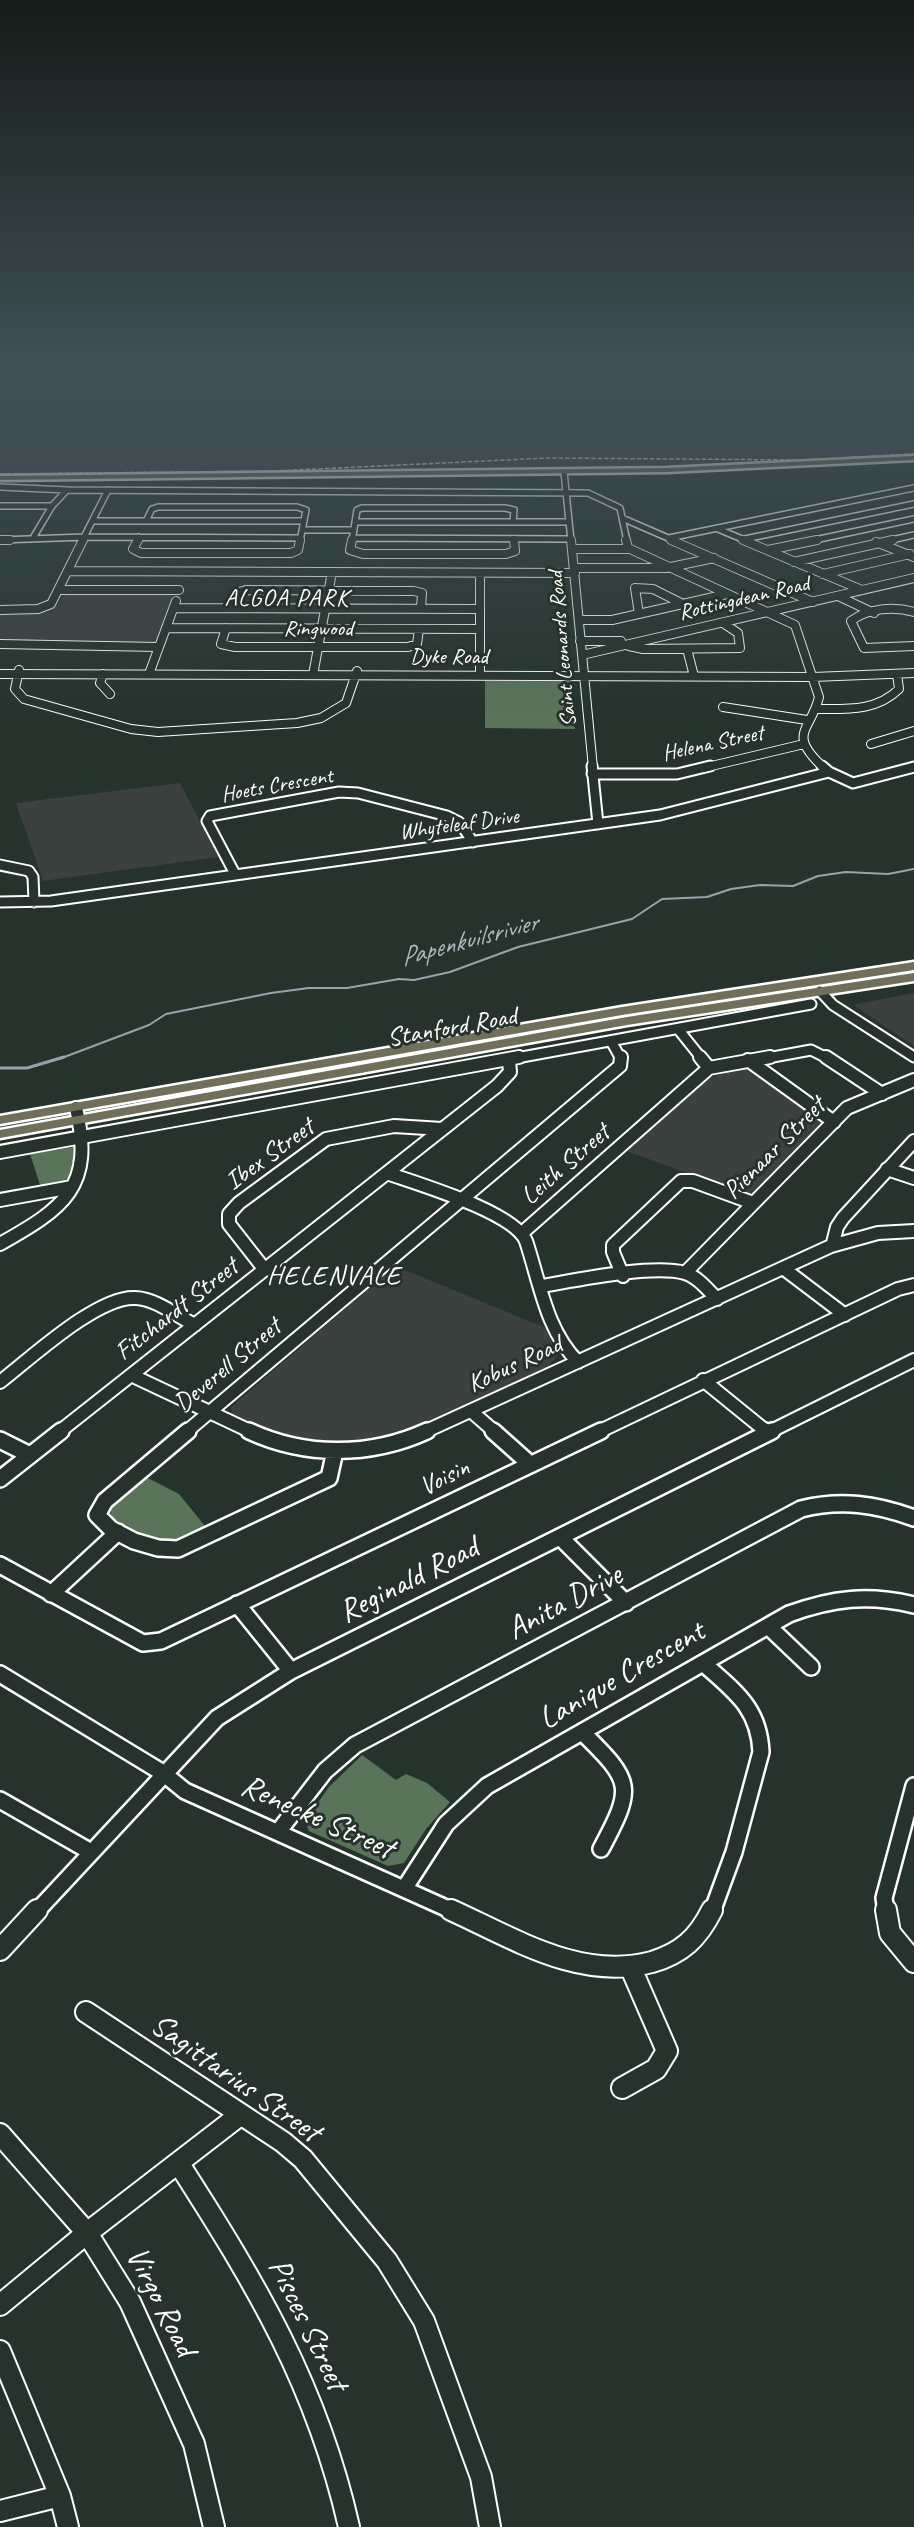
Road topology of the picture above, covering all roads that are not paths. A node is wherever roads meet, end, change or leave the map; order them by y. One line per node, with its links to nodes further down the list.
1 (558, 482): 9 (main road)
2 (565, 482): 9 (street, Saint Leonards Road)
3 (428, 483): 15 (street)
4 (462, 483): 16 (street)
5 (365, 484): 13 (street)
6 (397, 484): 14 (street)
7 (0, 487): 10 (street)
8 (914, 488): 17 (street)
9 (565, 489): 16 (street); 26 (street); 35 (street, Saint Leonards Road)
10 (67, 490): 11 (street); 20 (street)
11 (108, 490): 12 (street); 28 (street)
12 (244, 491): 13 (street); 22 (street)
13 (364, 491): 14 (street)
14 (396, 491): 15 (street)
15 (427, 492): 16 (street); 23 (street)
16 (461, 492)
17 (879, 496): 21 (street); 25 (street)
18 (914, 504): 21 (street)
19 (0, 506): 20 (street)
20 (52, 506): 45 (street)
21 (905, 506): 24 (street); 36 (street)
22 (238, 507): 29 (street); 31 (street)
23 (426, 507): 32 (street); 34 (street)
24 (914, 509)
25 (800, 512): 36 (street); 37 (street)
26 (622, 518): 49 (street); 56 (street)
27 (914, 519): 40 (street)
28 (93, 521): 29 (street); 42 (street)
29 (146, 521): 30 (street)
30 (209, 521): 31 (street); 44 (street)
31 (304, 522): 38 (street)
32 (356, 522): 33 (street); 39 (street)
33 (451, 522): 34 (street); 48 (street)
34 (513, 522): 35 (street)
35 (568, 522): 51 (street, Saint Leonards Road)
36 (826, 522): 40 (street); 52 (street)
37 (718, 529): 49 (street); 52 (street)
38 (303, 530): 39 (street); 46 (street)
39 (354, 530): 47 (street)
40 (851, 532): 54 (street); 57 (street)
41 (914, 535): 54 (street)
42 (85, 537): 43 (street); 45 (street); 65 (street)
43 (139, 537): 44 (street); 58 (street)
44 (205, 537): 46 (street)
45 (33, 538): 53 (street)
46 (300, 538): 58 (street)
47 (353, 538): 48 (street); 59 (street)
48 (451, 538): 50 (street)
49 (669, 538): 61 (street)
50 (514, 539): 51 (street); 59 (street)
51 (570, 539): 55 (street, Saint Leonards Road)
52 (745, 539): 57 (street)
53 (0, 540)
54 (878, 543): 60 (street); 62 (street)
55 (572, 549): 56 (street); 64 (street, Saint Leonards Road)
56 (630, 549): 63 (street)
57 (768, 550): 62 (street)
58 (224, 553): 67 (street)
59 (423, 554): 69 (street)
60 (912, 555): 71 (street)
61 (714, 558): 63 (street); 81 (street)
62 (794, 562): 71 (street)
63 (670, 568): 64 (street); 79 (street)
64 (575, 570): 70 (street); 93 (street, Saint Leonards Road)
65 (68, 571): 66 (street); 76 (street)
66 (186, 571): 67 (street); 77 (street)
67 (219, 571): 68 (street)
68 (332, 572): 69 (street); 78 (street)
69 (423, 572): 70 (street)
70 (480, 573): 87 (street)
71 (823, 574): 75 (street)
72 (914, 576): 73 (street, Rottingdean Road); 75 (street)
73 (904, 580): 74 (street); 75 (street, Rottingdean Road)
74 (914, 584)
75 (860, 589): 80 (street, Rottingdean Road)
76 (59, 590): 77 (street); 88 (street)
77 (178, 590): 83 (street)
78 (328, 591): 84 (street); 85 (street); 86 (street)
79 (727, 594): 82 (street); 90 (street)
80 (838, 596): 81 (street, Rottingdean Road); 91 (street)
81 (813, 602): 90 (street, Rottingdean Road)
82 (683, 604): 92 (street); 92 (street)
83 (174, 608): 84 (street); 95 (street)
84 (230, 608): 85 (street)
85 (326, 608): 86 (street); 97 (street)
86 (421, 608): 87 (street)
87 (480, 609): 99 (street)
88 (0, 610)
89 (914, 612): 91 (street)
90 (768, 613): 94 (street, Rottingdean Road); 120 (street)
91 (874, 613): 104 (street)
92 (639, 614): 93 (street)
93 (579, 620): 100 (street, Saint Leonards Road)
94 (723, 623): 101 (street, Rottingdean Road); 107 (street)
95 (166, 628): 96 (street); 105 (street)
96 (226, 628): 97 (street); 106 (street, Ringwood)
97 (321, 628): 98 (street); 106 (street)
98 (419, 629): 99 (street); 106 (street, Ringwood)
99 (480, 629): 116 (street)
100 (580, 641): 101 (street); 108 (street, Saint Leonards Road)
101 (637, 643): 103 (street, Rottingdean Road)
102 (0, 644): 105 (street)
103 (626, 645): 107 (street); 108 (street, Rottingdean Road)
104 (914, 646)
105 (158, 647): 111 (street)
106 (318, 647): 112 (street)
107 (687, 650): 117 (street)
108 (582, 655): 119 (street, Saint Leonards Road)
109 (0, 672): 110 (street, Dyke Road)
110 (19, 672): 111 (street, Dyke Road); 113 (street); 115 (street, Dyke Road)
111 (150, 672): 112 (street, Dyke Road); 115 (street, Dyke Road)
112 (314, 673): 113 (street, Dyke Road)
113 (356, 673): 116 (street, Dyke Road)
114 (914, 673): 118 (street, Dyke Road)
115 (104, 674): 121 (street)
116 (480, 674): 119 (street, Dyke Road)
117 (694, 674): 119 (street, Dyke Road); 120 (street, Dyke Road)
118 (897, 674): 120 (street, Dyke Road); 123 (street)
119 (584, 675): 130 (street, Saint Leonards Road)
120 (812, 675): 123 (street)
121 (110, 690)
122 (723, 707): 124 (street)
123 (815, 709): 124 (street)
124 (807, 720): 126 (street)
125 (914, 730): 127 (street)
126 (804, 744): 129 (street); 130 (street, Helena Street)
127 (871, 744)
128 (914, 766): 129 (street)
129 (829, 772): 131 (street, Whyteleaf Drive)
130 (592, 774): 131 (street, Saint Leonards Road)
131 (598, 824): 132 (street, Whyteleaf Drive)
132 (473, 842): 134 (street, Whyteleaf Drive); 134 (street, Hoets Crescent)
133 (0, 865): 136 (street)
134 (236, 874): 136 (street, Whyteleaf Drive)
135 (0, 902): 136 (street, Whyteleaf Drive)
136 (34, 902)
137 (914, 966): 149 (main road, Stanford Road)
138 (914, 977): 139 (main road, Stanford Road)
139 (820, 991): 143 (street); 149 (main road, Stanford Road)
140 (811, 1004): 141 (street, Stanford Road)
141 (678, 1029): 142 (street, Stanford Road); 146 (street)
142 (611, 1041): 144 (street, Stanford Road); 162 (street, Deverell Street)
143 (914, 1057)
144 (509, 1060): 152 (street, Fitchardt Street); 154 (street, Stanford Road)
145 (748, 1060): 146 (street); 148 (street); 151 (street)
146 (709, 1068): 165 (street, Leith Street)
147 (914, 1080): 148 (street, Pienaar Street)
148 (882, 1094): 151 (street, Pienaar Street)
149 (74, 1115): 150 (main road, Stanford Road); 153 (main road, Stanford Road); 154 (street)
150 (0, 1120)
151 (834, 1122): 163 (street, Pienaar Street)
152 (442, 1130): 158 (street, Fitchardt Street); 169 (street, Ibex Street)
153 (0, 1134)
154 (81, 1140): 156 (street, Stanford Road); 160 (street)
155 (914, 1141): 157 (street)
156 (0, 1152)
157 (887, 1169): 159 (street); 166 (street)
158 (387, 1173): 162 (street); 169 (street, Fitchardt Street)
159 (914, 1178)
160 (72, 1187): 161 (street); 167 (street)
161 (0, 1200)
162 (460, 1202): 165 (street); 183 (street, Deverell Street)
163 (753, 1203): 170 (street, Pienaar Street); 171 (street)
164 (914, 1231): 166 (street, Kobus Road)
165 (522, 1233): 173 (street, Leith Street)
166 (832, 1243): 168 (street, Kobus Road)
167 (0, 1244)
168 (783, 1269): 174 (street, Kobus Road); 175 (street)
169 (265, 1270): 176 (street, Fitchardt Street)
170 (685, 1273): 171 (street); 174 (street)
171 (623, 1276): 173 (street)
172 (914, 1285): 175 (street, Voisin)
173 (542, 1286): 178 (street, Leith Street)
174 (717, 1299): 178 (street, Kobus Road)
175 (845, 1315): 180 (street, Voisin)
176 (195, 1325): 179 (street, Fitchardt Street); 181 (street)
177 (914, 1360): 184 (street, Reginald Road)
178 (578, 1362): 182 (street, Kobus Road)
179 (131, 1375): 183 (street, Kobus Road); 187 (street, Fitchardt Street)
180 (703, 1380): 184 (street); 188 (street, Voisin)
181 (0, 1382)
182 (471, 1411): 186 (street, Kobus Road); 188 (street)
183 (209, 1413): 186 (street, Kobus Road); 191 (street, Deverell Street)
184 (768, 1433): 192 (street, Reginald Road)
185 (0, 1440): 187 (street)
186 (335, 1451): 191 (street, Deverell Street)
187 (30, 1455): 189 (street, Fitchardt Street)
188 (530, 1464): 196 (street, Voisin)
189 (0, 1479)
190 (914, 1518): 195 (street, Anita Drive)
191 (118, 1532): 194 (street)
192 (560, 1537): 195 (street); 201 (street, Reginald Road)
193 (0, 1565): 194 (street, Voisin)
194 (51, 1594): 196 (street, Voisin)
195 (626, 1603): 207 (street, Anita Drive)
196 (237, 1604): 201 (street)
197 (914, 1605): 198 (street, Lanique Crescent)
198 (768, 1626): 199 (street, Lanique Crescent); 200 (street)
199 (703, 1663): 203 (street, Lanique Crescent); 213 (street, Renecke Street)
200 (811, 1667)
201 (291, 1671): 204 (street, Reginald Road)
202 (0, 1674): 204 (street, Renecke Street)
203 (583, 1733): 208 (street); 210 (street, Lanique Crescent)
204 (163, 1773): 207 (street, Renecke Street); 209 (street, Reginald Road)
205 (914, 1786): 212 (street)
206 (0, 1800): 209 (street)
207 (278, 1832): 210 (street, Renecke Street)
208 (601, 1849)
209 (91, 1852): 211 (street, Reginald Road)
210 (405, 1889): 213 (street, Renecke Street)
211 (0, 1950)
212 (914, 1962)
213 (630, 1966): 215 (street)
214 (86, 2012): 216 (street, Sagittarius Street)
215 (622, 2088)
216 (240, 2115): 218 (street); 227 (street, Sagittarius Street)
217 (0, 2134): 219 (street, Virgo Road)
218 (179, 2164): 219 (street); 226 (street, Pisces Street)
219 (87, 2233): 220 (street); 225 (street, Virgo Road)
220 (0, 2305)
221 (0, 2351): 222 (street)
222 (60, 2496): 223 (street); 224 (street)
223 (0, 2511)
224 (68, 2527)
225 (214, 2527)
226 (349, 2527)
227 (490, 2527)

